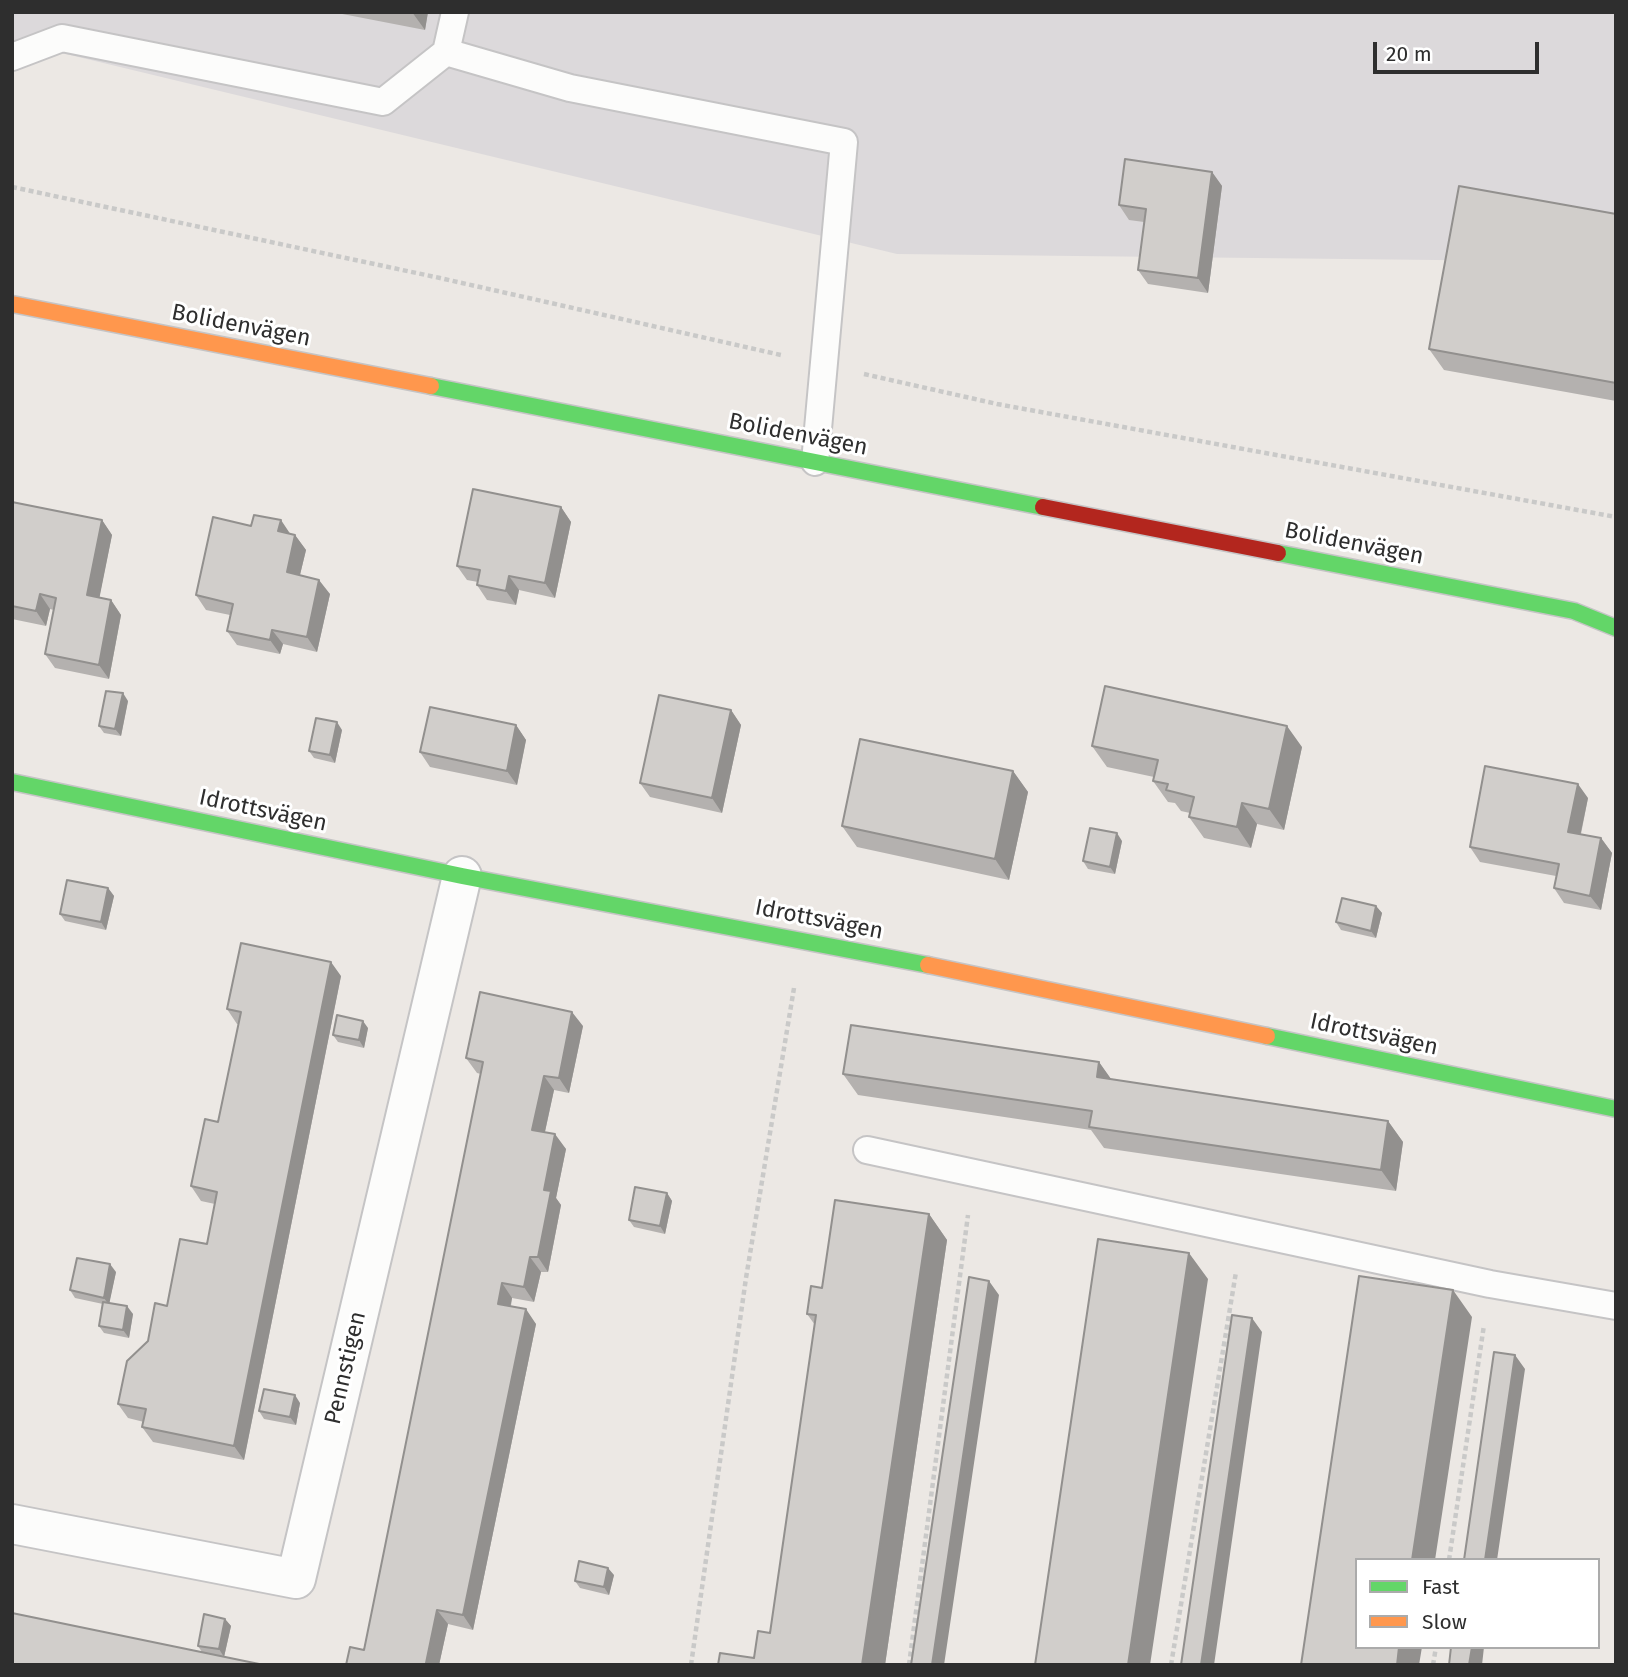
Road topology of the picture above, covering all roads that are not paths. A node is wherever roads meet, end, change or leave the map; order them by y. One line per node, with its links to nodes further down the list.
1 (455, 12): 2 (lane)
2 (446, 52): 3 (lane); 5 (lane)
3 (12, 57)
4 (12, 304): 5 (main road, Bolidenvägen)
5 (815, 462): 7 (main road, Bolidenvägen)
6 (1616, 608): 7 (main road, Bolidenvägen)
7 (1574, 611): 8 (main road, Bolidenvägen)
8 (1616, 628)
9 (12, 782): 10 (main road, Idrottsvägen)
10 (462, 876): 11 (main road, Idrottsvägen); 14 (street, Pennstigen)
11 (1616, 1109)
12 (867, 1150): 13 (lane)
13 (1616, 1306)
14 (12, 1524)

